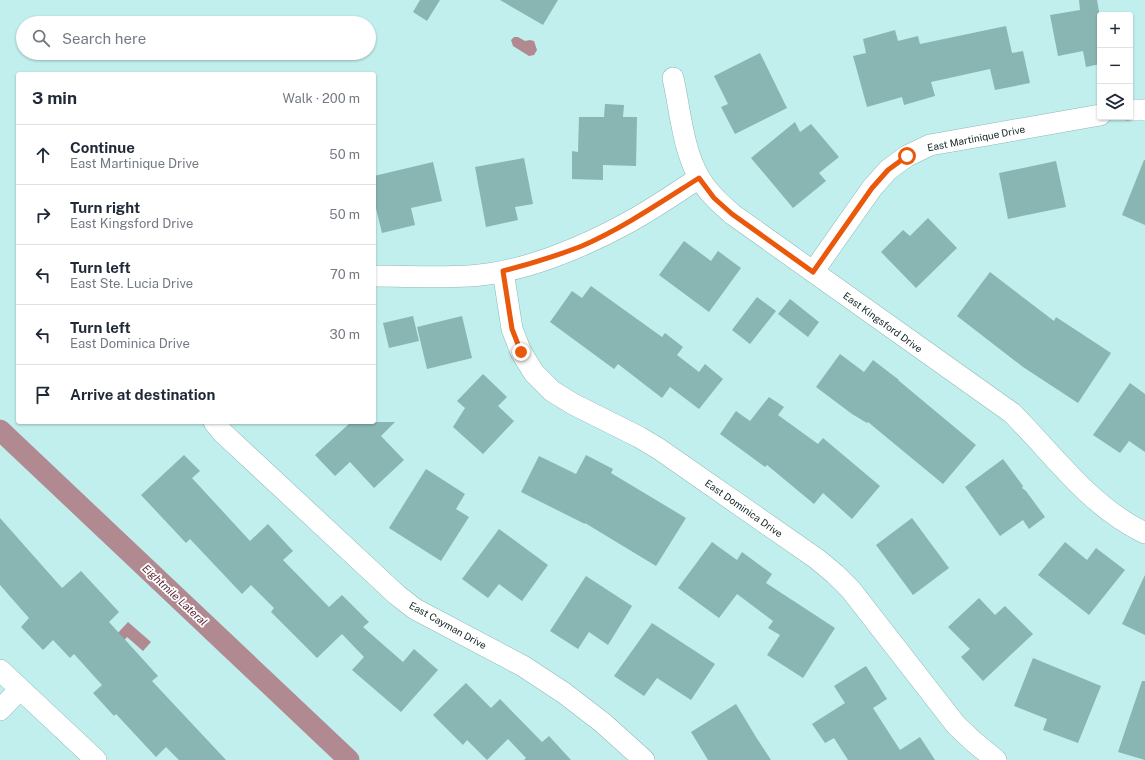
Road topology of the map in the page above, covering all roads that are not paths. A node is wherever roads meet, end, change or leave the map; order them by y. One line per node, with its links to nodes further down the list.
1 (673, 78): 5 (street, East Kingsford Drive)
2 (1133, 110): 3 (street)
3 (1145, 110)
4 (1097, 116): 7 (street, East Martinique Drive)
5 (699, 178): 6 (street); 7 (street, East Kingsford Drive)
6 (503, 271): 8 (street); 16 (street, East Dominica Drive)
7 (813, 272): 10 (street, East Kingsford Drive)
8 (376, 276)
9 (216, 424): 15 (street, East Cayman Drive)
10 (1145, 534)
11 (0, 670): 12 (street)
12 (20, 689): 13 (street); 14 (street)
13 (0, 710)
14 (96, 760)
15 (644, 760)
16 (996, 760)

